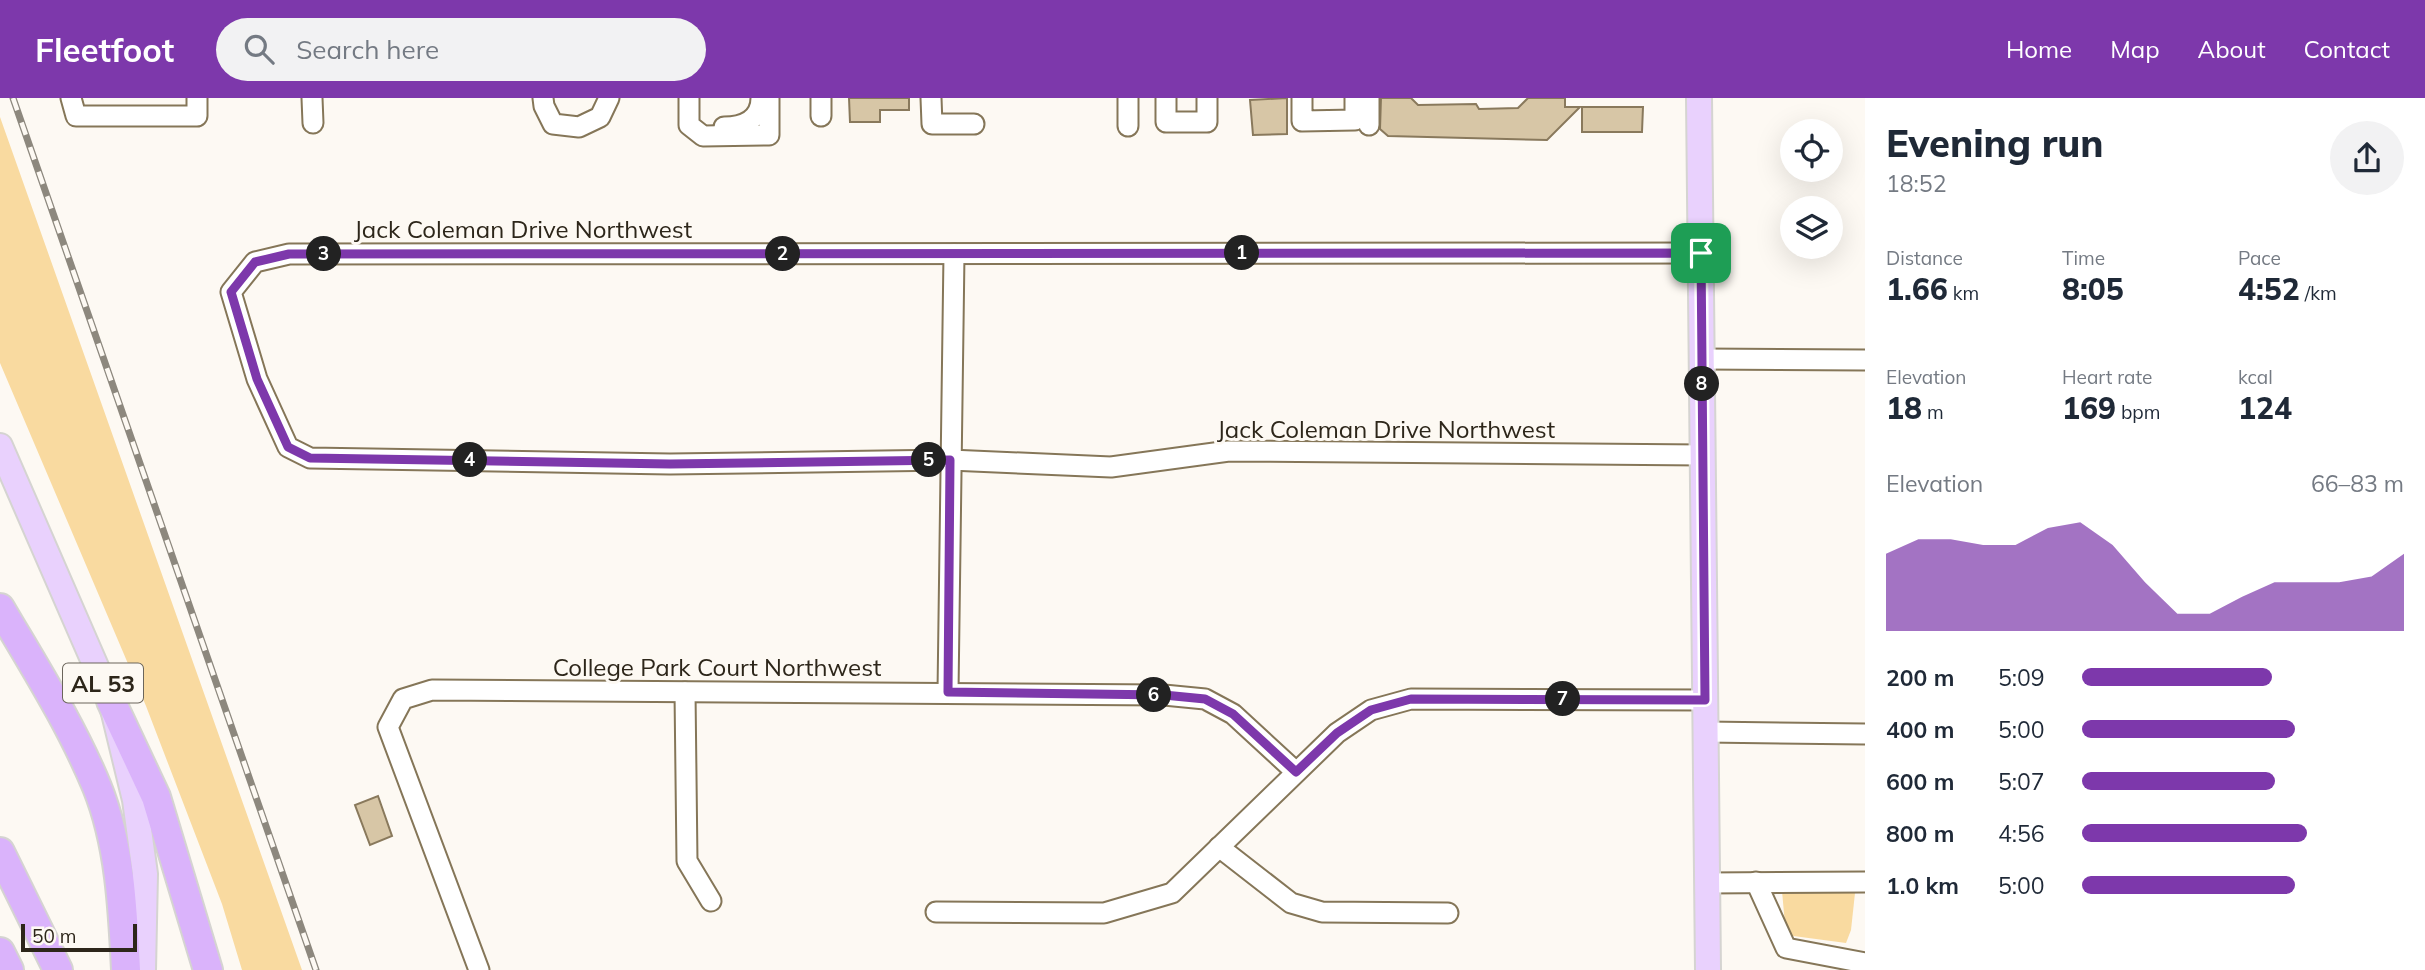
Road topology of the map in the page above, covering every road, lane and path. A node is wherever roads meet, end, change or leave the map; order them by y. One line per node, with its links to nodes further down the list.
1 (71, 98): 2 (street)
2 (197, 98)
3 (312, 98): 18 (street)
4 (543, 98): 5 (street)
5 (609, 98)
6 (689, 98): 9 (street)
7 (700, 98): 8 (street)
8 (761, 98)
9 (769, 98)
10 (931, 98): 19 (street)
11 (1128, 98): 21 (street)
12 (1166, 98): 13 (street)
13 (1207, 98)
14 (1302, 98): 15 (street)
15 (1355, 98)
16 (1369, 98): 20 (street)
17 (1699, 98): 22 (main road)
18 (313, 122)
19 (974, 124)
20 (1369, 125)
21 (1128, 126)
22 (1701, 253): 23 (street, Jack Coleman Drive Northwest); 24 (main road)
23 (954, 254): 28 (street); 28 (street, Jack Coleman Drive Northwest)
24 (1702, 359): 25 (street); 27 (main road)
25 (1865, 360)
26 (0, 446): 33 (main road, AL 53)
27 (1703, 455): 28 (street, Jack Coleman Drive Northwest); 32 (main road)
28 (950, 460): 31 (street)
29 (0, 608): 49 (highway)
30 (685, 692): 31 (street, College Park Court Northwest); 42 (street); 52 (street, College Park Court Northwest)
31 (948, 692): 36 (street, College Park Court Northwest)
32 (1705, 700): 34 (main road); 36 (street)
33 (111, 701): 50 (main road, AL 53); 51 (highway)
34 (1706, 732): 35 (street); 41 (main road)
35 (1865, 734)
36 (1296, 772): 37 (street)
37 (1219, 847): 43 (street); 44 (street)
38 (0, 852): 48 (highway)
39 (1756, 882): 40 (street); 41 (street); 46 (street)
40 (1865, 882)
41 (1707, 883): 53 (main road)
42 (711, 901)
43 (936, 912)
44 (1448, 913)
45 (0, 952): 47 (highway)
46 (1865, 963)
47 (9, 970)
48 (58, 970)
49 (126, 970)
50 (144, 970)
51 (208, 970)
52 (479, 970)
53 (1709, 970)

